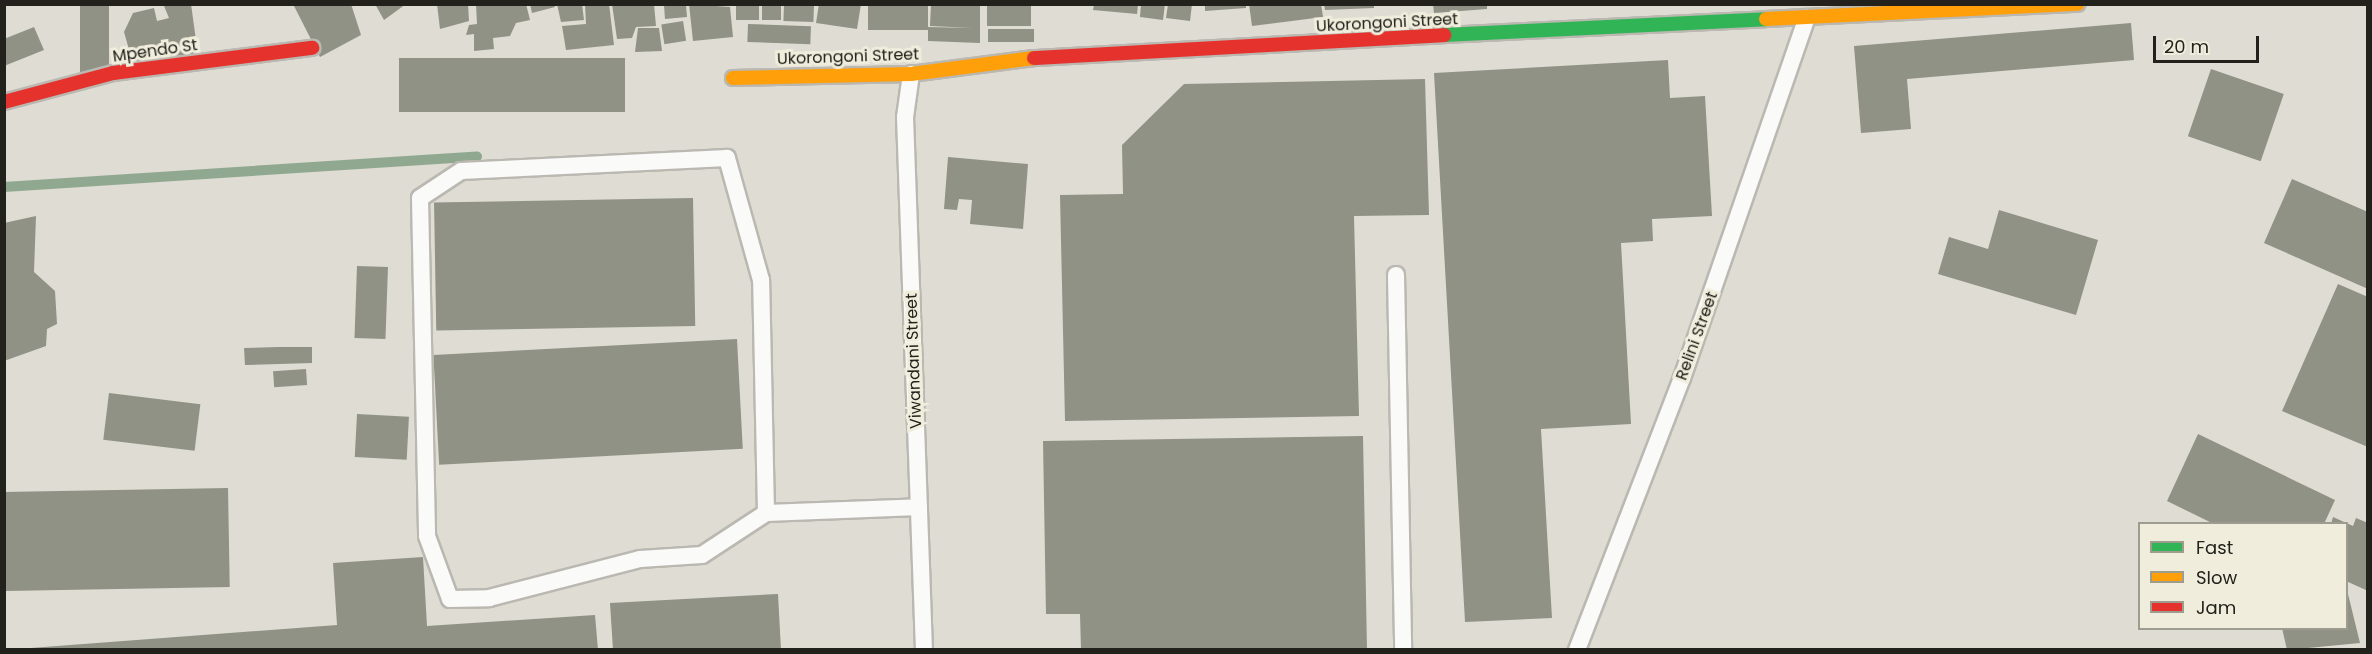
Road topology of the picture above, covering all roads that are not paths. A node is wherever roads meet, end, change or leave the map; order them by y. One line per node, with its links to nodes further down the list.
1 (2078, 4): 2 (street, Ukorongoni Street)
2 (1808, 18): 4 (street, Ukorongoni Street); 12 (lane, Relini Street)
3 (312, 48): 6 (street, Mpendo St)
4 (911, 74): 5 (street, Ukorongoni Street); 8 (lane, Viwandani Street)
5 (734, 78)
6 (4, 102)
7 (1396, 275): 11 (lane)
8 (919, 507): 9 (lane); 10 (lane, Viwandani Street)
9 (766, 513): 9 (lane)
10 (924, 650)
11 (1403, 650)
12 (1577, 650)

